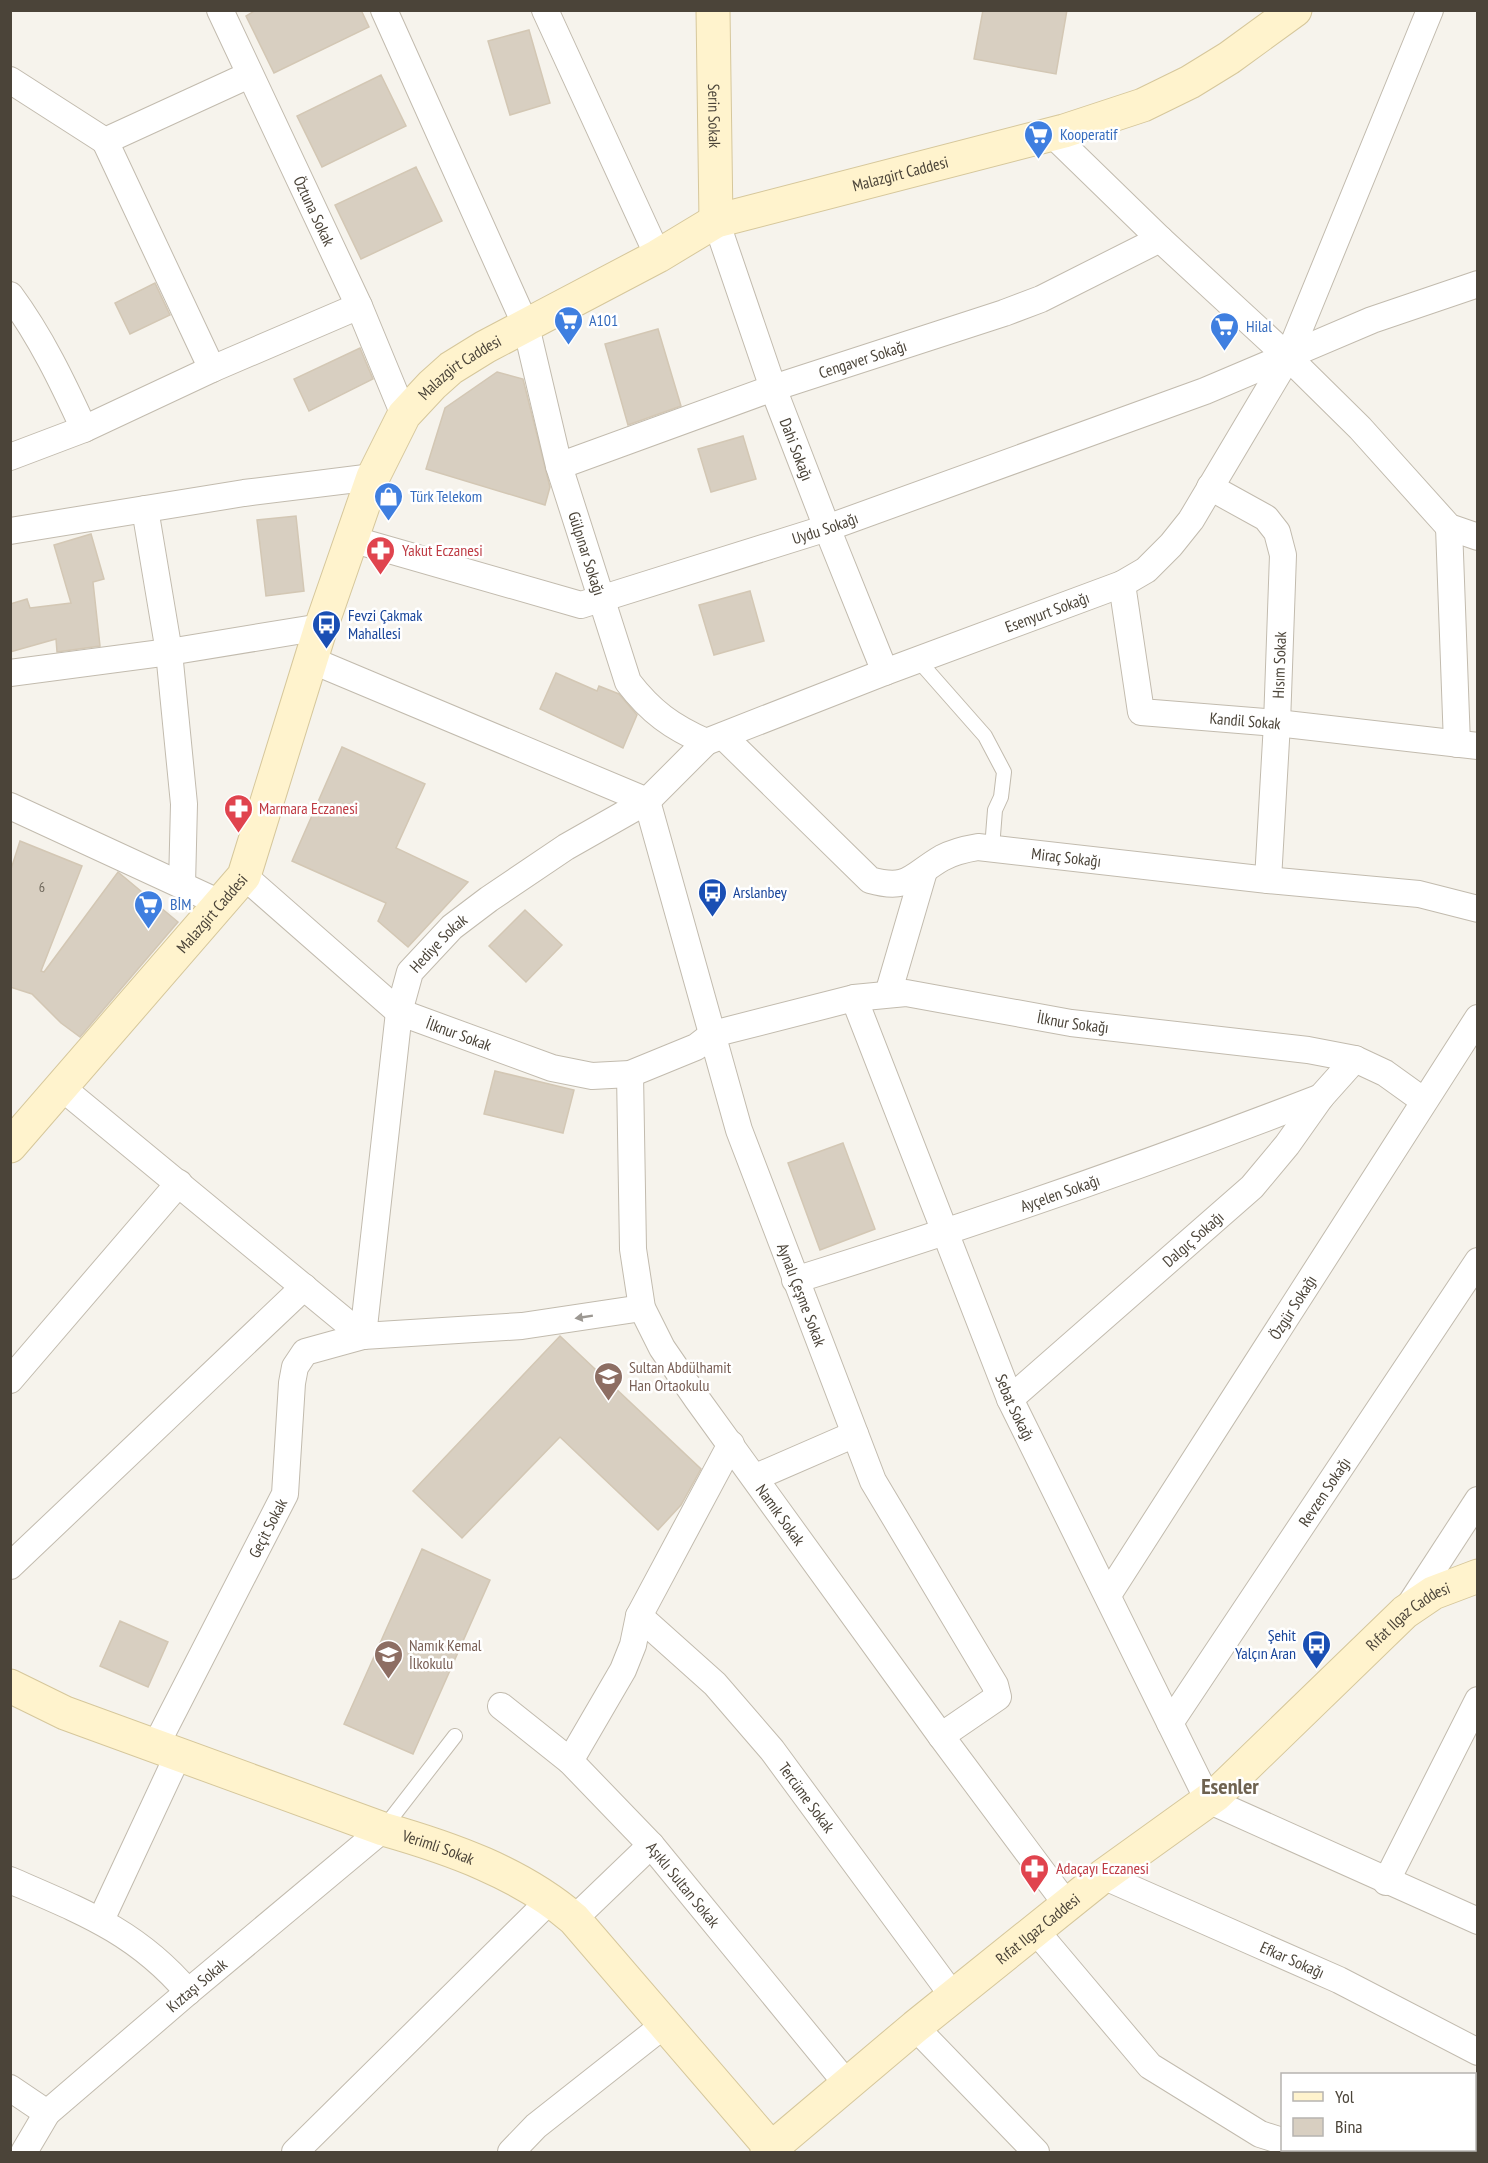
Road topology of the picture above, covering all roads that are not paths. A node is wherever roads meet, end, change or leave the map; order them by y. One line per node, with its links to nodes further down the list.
1 (220, 10): 7 (street, Öztuna Sokak)
2 (384, 10): 17 (street, Gülpınar Sokağı)
3 (545, 10): 13 (street)
4 (713, 10): 11 (street, Serin Sokak)
5 (1295, 10): 9 (street, Malazgirt Caddesi)
6 (1430, 10): 18 (street, Esenyurt Sokağı)
7 (249, 75): 10 (street); 16 (street, Öztuna Sokak)
8 (10, 80): 10 (street)
9 (1052, 134): 11 (street, Malazgirt Caddesi); 12 (street)
10 (105, 141): 19 (street)
11 (716, 221): 13 (street, Malazgirt Caddesi); 20 (street, Dahi Sokağı)
12 (1160, 239): 18 (street); 20 (street, Cengaver Sokağı)
13 (658, 256): 17 (street, Malazgirt Caddesi)
14 (1478, 284): 18 (street, Uydu Sokağı)
15 (10, 295): 22 (street)
16 (359, 306): 19 (street); 21 (street, Öztuna Sokak)
17 (526, 326): 21 (street, Malazgirt Caddesi); 24 (street, Gülpınar Sokağı)
18 (1288, 357): 26 (street, Esenyurt Sokağı); 28 (street); 29 (street, Uydu Sokağı)
19 (212, 369): 22 (street)
20 (773, 388): 24 (street, Cengaver Sokağı); 29 (street, Dahi Sokağı)
21 (404, 414): 25 (street, Malazgirt Caddesi)
22 (84, 429): 23 (street)
23 (10, 457)
24 (559, 466): 34 (street, Gülpınar Sokağı)
25 (373, 477): 27 (street); 32 (street, Malazgirt Caddesi)
26 (1210, 487): 33 (street, Esenyurt Sokağı); 41 (street, Hısım Sokak)
27 (145, 509): 30 (street); 36 (street)
28 (1449, 527): 31 (street); 43 (street)
29 (826, 528): 34 (street, Uydu Sokağı); 39 (street, Dahi Sokağı)
30 (10, 531)
31 (1478, 537)
32 (351, 539): 34 (street, Uydu Sokağı); 35 (street, Malazgirt Caddesi)
33 (1122, 584): 38 (street, Esenyurt Sokağı); 41 (street, Kandil Sokak)
34 (601, 598): 42 (street, Gülpınar Sokağı)
35 (321, 627): 36 (street); 37 (street, Malazgirt Caddesi)
36 (169, 652): 40 (street); 50 (street)
37 (311, 660): 44 (street); 48 (street, Malazgirt Caddesi)
38 (918, 660): 39 (street, Esenyurt Sokağı); 46 (lane)
39 (885, 672): 42 (street, Esenyurt Sokağı)
40 (10, 673)
41 (1277, 723): 43 (street, Kandil Sokak); 49 (street, Hısım Sokak)
42 (715, 739): 44 (street, Hediye Sokak); 47 (street, Miraç Sokağı)
43 (1467, 745)
44 (647, 801): 55 (street, Hediye Sokak); 57 (street, Aynalı Çeşme Sokak)
45 (10, 806): 50 (street)
46 (992, 848): 47 (street, Miraç Sokağı); 49 (street, Miraç Sokağı)
47 (924, 871): 53 (street)
48 (244, 876): 51 (street, Malazgirt Caddesi); 55 (street, İlknur Sokak)
49 (1268, 880): 52 (street, Miraç Sokağı)
50 (182, 885): 51 (street)
51 (220, 903): 60 (street, Malazgirt Caddesi)
52 (1478, 909)
53 (888, 994): 54 (street, İlknur Sokağı); 58 (street, İlknur Sokağı)
54 (854, 998): 57 (street, İlknur Sokağı); 65 (street, Sebat Sokağı)
55 (399, 1012): 59 (street, İlknur Sokak); 70 (street, Hediye Sokak)
56 (1478, 1018): 62 (street, Özgür Sokağı)
57 (713, 1034): 59 (street, İlknur Sokak); 67 (street, Aynalı Çeşme Sokak)
58 (1355, 1059): 61 (street, Dalgıç Sokağı); 62 (street, İlknur Sokağı)
59 (630, 1074): 69 (street, Namık Sokak)
60 (61, 1087): 63 (street, Malazgirt Caddesi); 64 (street)
61 (1321, 1097): 65 (street, Ayçelen Sokağı); 72 (street, Dalgıç Sokağı)
62 (1424, 1101): 79 (street, Özgür Sokağı)
63 (10, 1146)
64 (179, 1183): 68 (street); 71 (street)
65 (945, 1234): 67 (street, Ayçelen Sokağı); 72 (street, Sebat Sokağı)
66 (1478, 1261): 85 (street, Revzen Sokağı)
67 (795, 1281): 73 (street, Aynalı Çeşme Sokak)
68 (304, 1287): 70 (street); 77 (street)
69 (642, 1308): 70 (street, Geçit Sokak, one-way to 70); 74 (street, Namık Sokak)
70 (363, 1336): 88 (street, Geçit Sokak)
71 (10, 1380)
72 (1010, 1399): 79 (street, Sebat Sokağı)
73 (855, 1434): 75 (street); 87 (street, Aynalı Çeşme Sokak)
74 (731, 1444): 75 (street, Namık Sokak); 81 (street)
75 (756, 1478): 87 (street, Namık Sokak)
76 (1478, 1500): 80 (street)
77 (10, 1566)
78 (1478, 1576): 80 (street, Rıfat Ilgaz Caddesi)
79 (1108, 1595): 85 (street, Sebat Sokağı)
80 (1405, 1612): 90 (street, Rıfat Ilgaz Caddesi)
81 (639, 1616): 89 (street); 102 (street, Tercüme Sokak)
82 (10, 1686): 88 (street, Verimli Sokak)
83 (1478, 1700): 95 (street)
84 (501, 1706): 89 (street, Aşıklı Sultan Sokak)
85 (1170, 1723): 90 (street, Sebat Sokağı)
86 (455, 1736): 91 (lane)
87 (941, 1736): 96 (street, Namık Sokak)
88 (167, 1750): 91 (street, Verimli Sokak); 98 (street, Geçit Sokak)
89 (570, 1761): 92 (street, Aşıklı Sultan Sokak)
90 (1208, 1800): 93 (street, Rıfat Ilgaz Caddesi); 95 (street)
91 (383, 1829): 97 (street, Verimli Sokak); 101 (street, Kıztaşı Sokak)
92 (651, 1845): 97 (street); 106 (street, Aşıklı Sultan Sokak)
93 (1103, 1876): 96 (street, Rıfat Ilgaz Caddesi); 105 (street, Efkar Sokağı)
94 (10, 1880): 98 (street)
95 (1386, 1882): 99 (street)
96 (1067, 1905): 100 (street, Rıfat Ilgaz Caddesi)
97 (562, 1909): 103 (street, Verimli Sokak); 112 (street)
98 (100, 1920): 101 (street)
99 (1478, 1922)
100 (1036, 1931): 102 (street, Rıfat Ilgaz Caddesi); 109 (street)
101 (188, 1992): 108 (street, Kıztaşı Sokak)
102 (953, 1996): 104 (street, Rıfat Ilgaz Caddesi)
103 (664, 2025): 111 (street, Verimli Sokak); 113 (street)
104 (915, 2027): 106 (street, Rıfat Ilgaz Caddesi); 114 (street)
105 (1478, 2052)
106 (847, 2084): 111 (street, Rıfat Ilgaz Caddesi)
107 (10, 2088): 108 (street)
108 (47, 2113): 110 (street, Kıztaşı Sokak)
109 (1281, 2141)
110 (28, 2150)
111 (769, 2150)
112 (295, 2152)
113 (511, 2152)
114 (1036, 2152)

